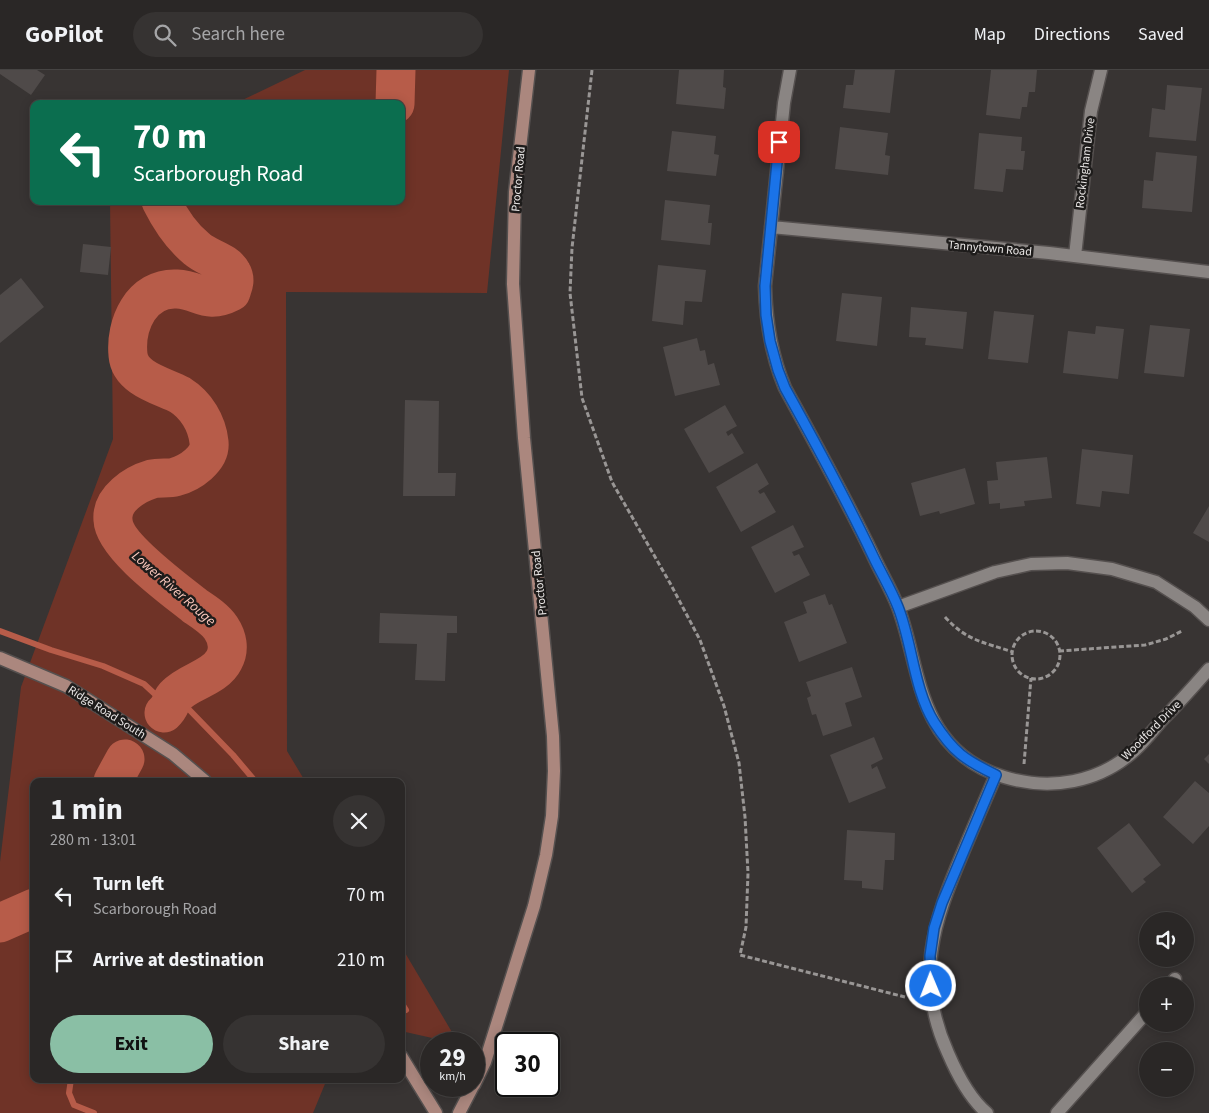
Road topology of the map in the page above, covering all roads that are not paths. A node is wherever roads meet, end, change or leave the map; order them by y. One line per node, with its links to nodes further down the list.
1 (529, 70): 14 (street, Proctor Road)
2 (790, 70): 4 (street, Woodford Drive)
3 (1101, 70): 5 (street, Rockingham Drive)
4 (771, 227): 5 (street, Tannytown Road); 7 (street, Woodford Drive)
5 (1074, 256): 6 (street, Tannytown Road)
6 (1209, 272)
7 (898, 607): 8 (street); 11 (street, Woodford Drive)
8 (1209, 620)
9 (0, 658): 12 (street, Ridge Road South)
10 (1209, 669): 11 (street, Woodford Drive)
11 (996, 775): 19 (street)
12 (201, 778)
13 (1139, 1021): 20 (street)
14 (485, 1062)
15 (405, 1063): 17 (street)
16 (467, 1097): 18 (street, Proctor Road)
17 (436, 1113)
18 (459, 1113)
19 (987, 1113)
20 (1057, 1113)

